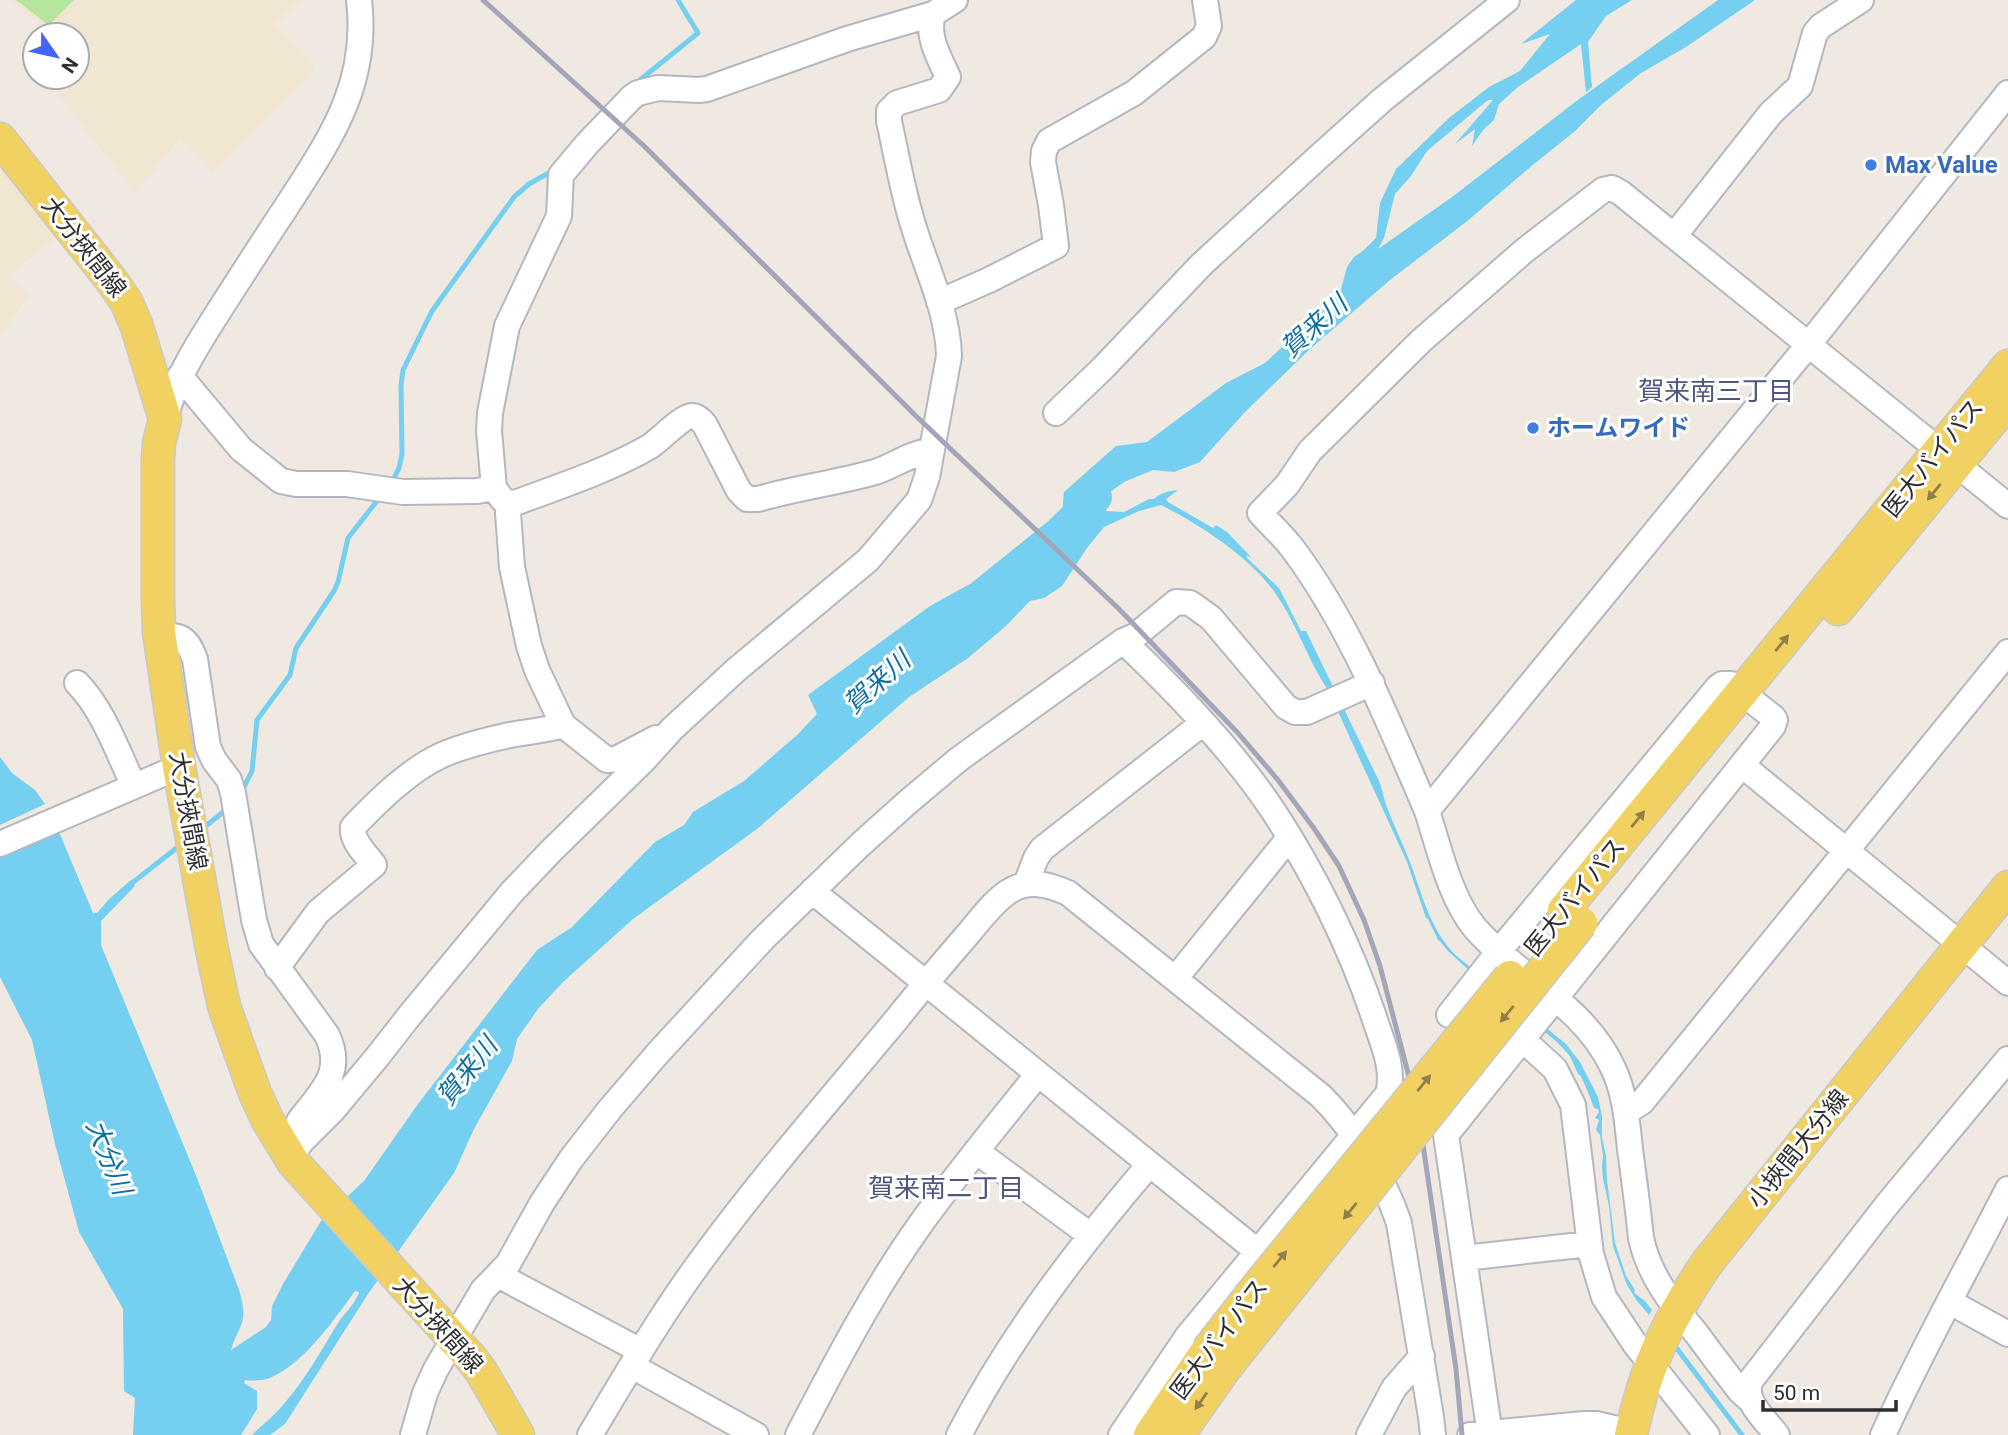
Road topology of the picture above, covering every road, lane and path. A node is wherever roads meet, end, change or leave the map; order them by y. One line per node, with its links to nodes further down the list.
1 (359, 0): 13 (street)
2 (955, 0): 6 (street)
3 (1205, 0): 10 (street)
4 (1507, 0): 15 (street)
5 (1861, 0): 9 (street)
6 (933, 15): 10 (street); 19 (street)
7 (2008, 93): 11 (street)
8 (0, 139): 16 (main road, 大分挾間線)
9 (1674, 236): 11 (street); 25 (street)
10 (939, 302): 17 (street)
11 (1809, 344): 18 (street); 33 (street)
12 (2008, 366): 18 (main road, 医大バイパス)
13 (180, 376): 16 (street); 19 (street)
14 (2008, 401): 18 (main road, 医大バイパス)
15 (1056, 413)
16 (165, 419): 21 (main road, 大分挾間線)
17 (930, 451): 19 (street); 29 (street)
18 (1948, 457): 20 (street); 26 (main road, 医大バイパス)
19 (502, 495): 28 (street)
20 (2008, 506)
21 (160, 636): 31 (main road, 大分挾間線); 42 (street)
22 (1124, 641): 25 (street); 27 (street); 39 (street)
23 (2008, 652): 36 (street)
24 (77, 683): 32 (street)
25 (1372, 683): 33 (street)
26 (1750, 699): 30 (street); 41 (street); 68 (main road, 医大バイパス, bridge)
27 (1203, 723): 34 (street); 37 (street)
28 (564, 725): 29 (street); 42 (street)
29 (671, 729): 54 (street)
30 (1742, 765): 36 (street); 46 (street)
31 (179, 767): 32 (street); 54 (main road, 大分挾間線)
32 (129, 788): 35 (street)
33 (1427, 811): 41 (street)
34 (1289, 838): 43 (street); 52 (street)
35 (0, 844)
36 (1845, 850): 40 (street); 51 (street)
37 (1026, 884): 43 (street); 44 (street)
38 (2008, 887): 40 (main road, 小挾間大分線)
39 (812, 891): 44 (street); 61 (street)
40 (1962, 945): 45 (street); 64 (main road, 小挾間大分線)
41 (1499, 950): 46 (street); 47 (street)
42 (277, 968): 54 (street)
43 (1175, 979): 52 (street)
44 (926, 983): 50 (street); 67 (street)
45 (2008, 983)
46 (1555, 998): 48 (street); 51 (street)
47 (1449, 1015)
48 (1522, 1039): 58 (street); 60 (street)
49 (2008, 1059): 69 (street)
50 (1038, 1074): 53 (street); 55 (street)
51 (1626, 1112): 64 (street)
52 (1354, 1134): 59 (street); 66 (street)
53 (976, 1151): 57 (street); 76 (street)
54 (297, 1157): 63 (main road, 大分挾間線)
55 (1149, 1165): 57 (street); 59 (street)
56 (2008, 1189): 62 (street)
57 (1090, 1235): 77 (street)
58 (1589, 1244): 60 (street); 64 (street)
59 (1257, 1251): 78 (street)
60 (1464, 1258): 72 (street)
61 (498, 1275): 63 (street); 67 (street)
62 (1951, 1301): 65 (street); 85 (street)
63 (445, 1331): 73 (street); 74 (main road, 大分挾間線)
64 (1664, 1334): 69 (street); 71 (main road, 小挾間大分線); 83 (street)
65 (2008, 1334)
66 (1422, 1356): 81 (street); 82 (street)
67 (637, 1358): 70 (street); 75 (street)
68 (1217, 1359): 79 (main road, 医大バイパス); 80 (main road, 医大バイパス, one-way to 80)
69 (1750, 1400): 84 (street)
70 (749, 1433)
71 (1631, 1433): 72 (street)
72 (1483, 1434)
73 (413, 1435)
74 (518, 1435)
75 (590, 1435)
76 (798, 1435)
77 (959, 1435)
78 (1121, 1435)
79 (1150, 1435)
80 (1178, 1435)
81 (1369, 1435)
82 (1433, 1435)
83 (1707, 1435)
84 (1777, 1435)
85 (1883, 1435)

